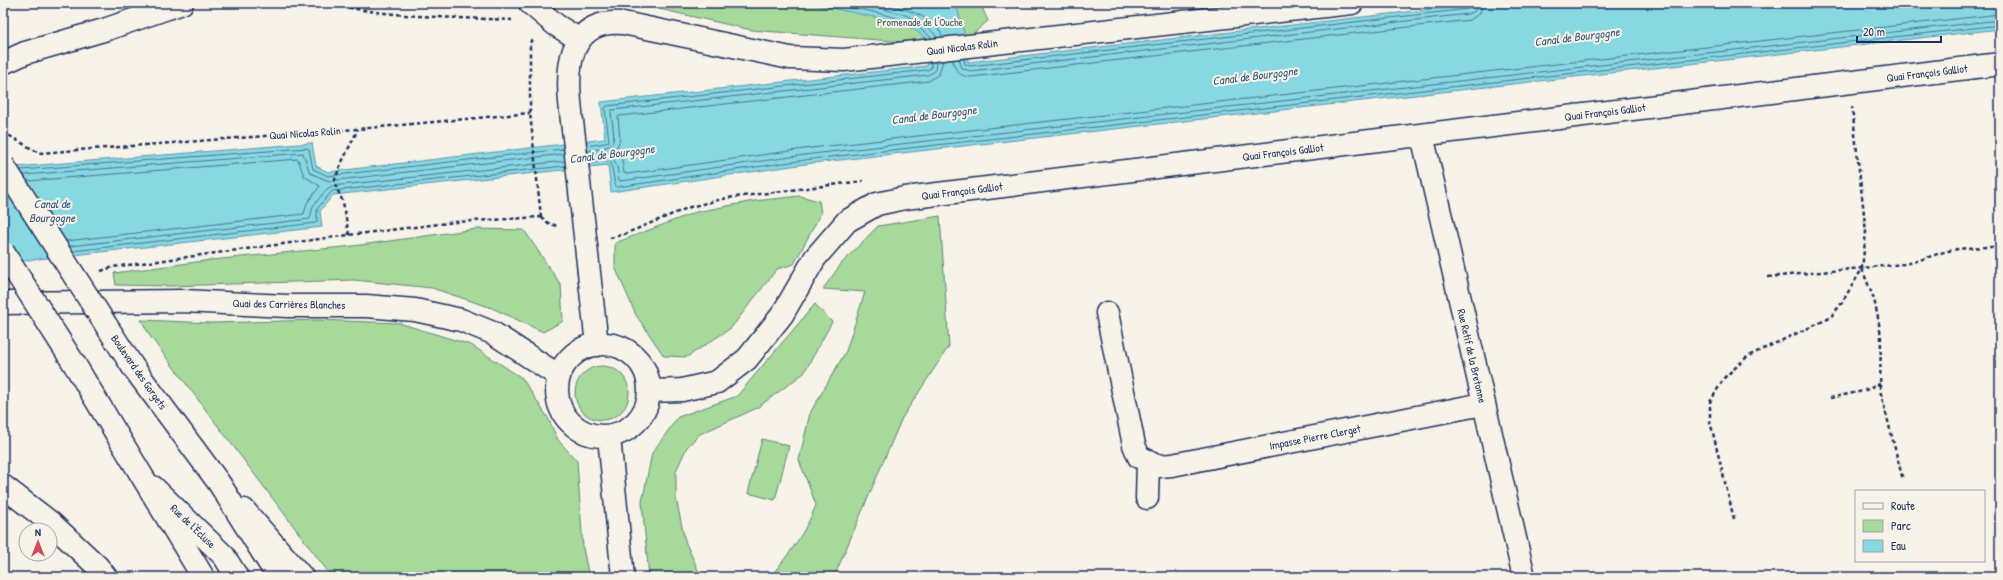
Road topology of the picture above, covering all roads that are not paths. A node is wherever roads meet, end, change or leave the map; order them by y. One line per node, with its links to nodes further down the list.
1 (182, 3): 5 (street)
2 (530, 3): 4 (street)
3 (1352, 3): 4 (street, Quai Nicolas Rolin)
4 (580, 40): 12 (street, Quai Nicolas Rolin)
5 (3, 63)
6 (2000, 64): 7 (street, Quai François Galliot)
7 (1422, 135): 14 (street, Quai François Galliot); 15 (street, Rue Retif de la Bretonne)
8 (3, 165): 19 (street, Boulevard des Gorgets, bridge)
9 (3, 252): 18 (street, bridge)
10 (3, 303): 13 (street, Quai des Carrières Blanches)
11 (1107, 313): 17 (street)
12 (597, 345): 13 (street); 14 (street)
13 (559, 376): 16 (street)
14 (649, 391): 16 (street)
15 (1483, 404): 17 (street, Impasse Pierre Clerget); 28 (street, Rue Retif de la Bretonne)
16 (609, 437): 27 (street)
17 (1148, 462): 21 (street)
18 (144, 480): 23 (street); 24 (street, Rue de l'Écluse)
19 (219, 483): 25 (street, Boulevard des Gorgets); 26 (street)
20 (3, 486): 22 (street)
21 (1147, 498)
22 (106, 577)
23 (204, 577)
24 (237, 577)
25 (278, 577)
26 (302, 577)
27 (623, 577)
28 (1524, 577)

